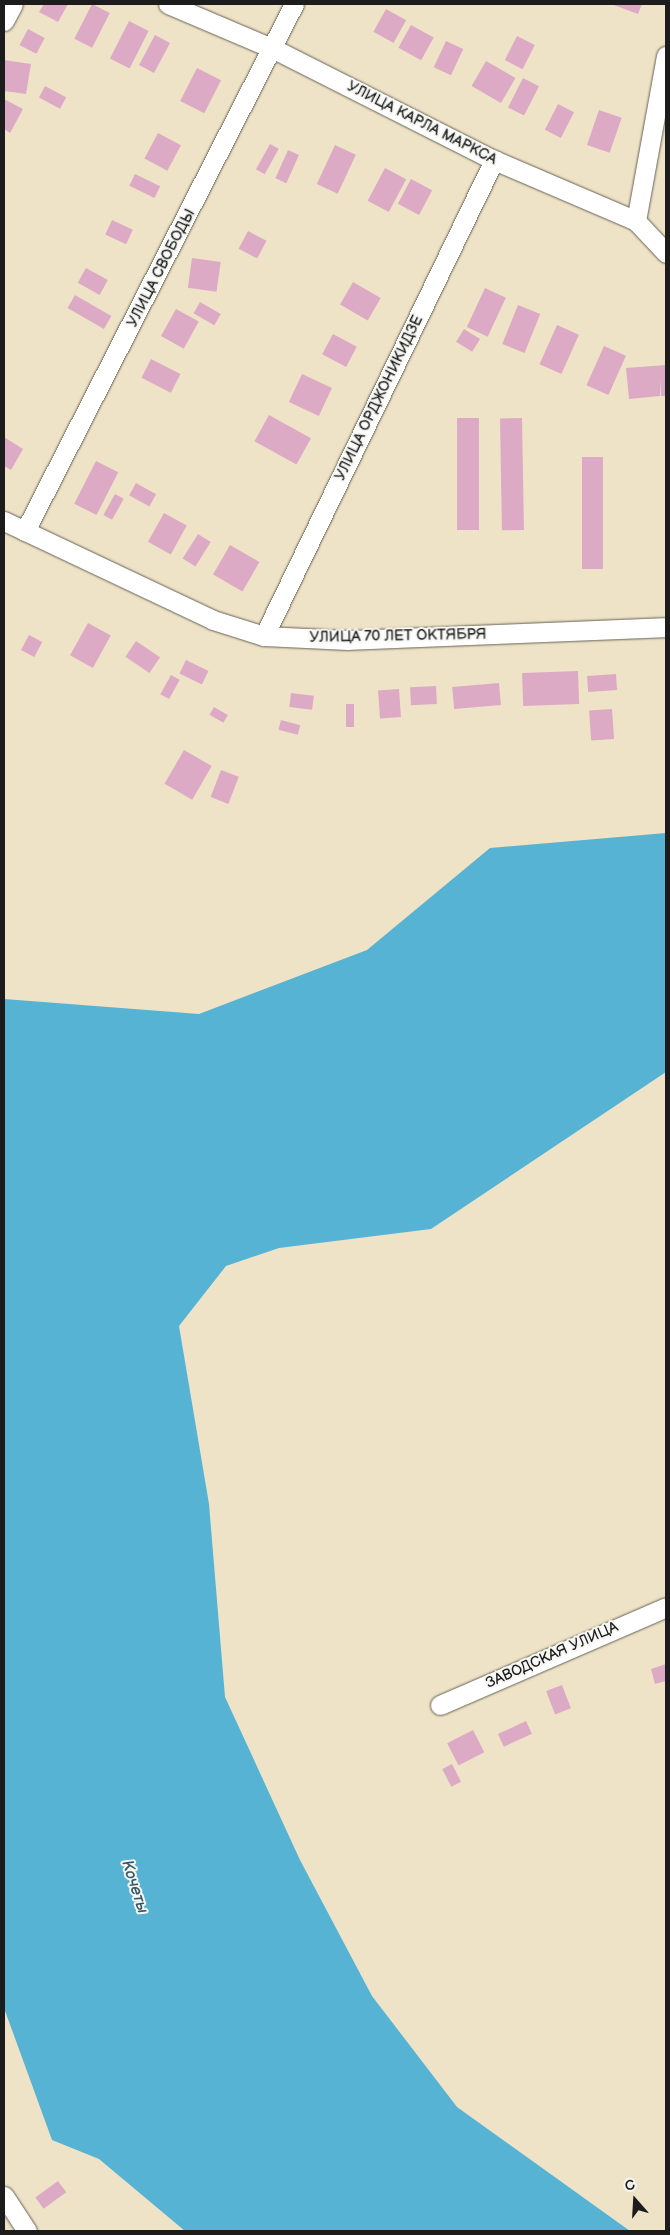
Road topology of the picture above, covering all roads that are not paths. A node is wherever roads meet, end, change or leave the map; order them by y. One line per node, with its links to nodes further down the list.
1 (13, 4): 4 (street)
2 (168, 4): 5 (street, УЛИЦА КАРЛА МАРКСА)
3 (294, 4): 5 (street, УЛИЦА СВОБОДЫ)
4 (4, 21)
5 (274, 49): 7 (street, УЛИЦА КАРЛА МАРКСА); 11 (street, УЛИЦА СВОБОДЫ)
6 (666, 56): 8 (street)
7 (494, 160): 8 (street, УЛИЦА КАРЛА МАРКСА); 13 (street, УЛИЦА ОРДЖОНИКИДЗЕ)
8 (636, 221): 9 (street, УЛИЦА КАРЛА МАРКСА)
9 (666, 253)
10 (4, 521): 11 (street, УЛИЦА 70 ЛЕТ ОКТЯБРЯ)
11 (25, 531): 13 (street, УЛИЦА 70 ЛЕТ ОКТЯБРЯ)
12 (666, 626): 13 (street, УЛИЦА 70 ЛЕТ ОКТЯБРЯ)
13 (264, 636)
14 (666, 1607): 15 (street, ЗАВОДСКАЯ УЛИЦА)
15 (440, 1705)
16 (4, 2196): 17 (street)
17 (27, 2231)

